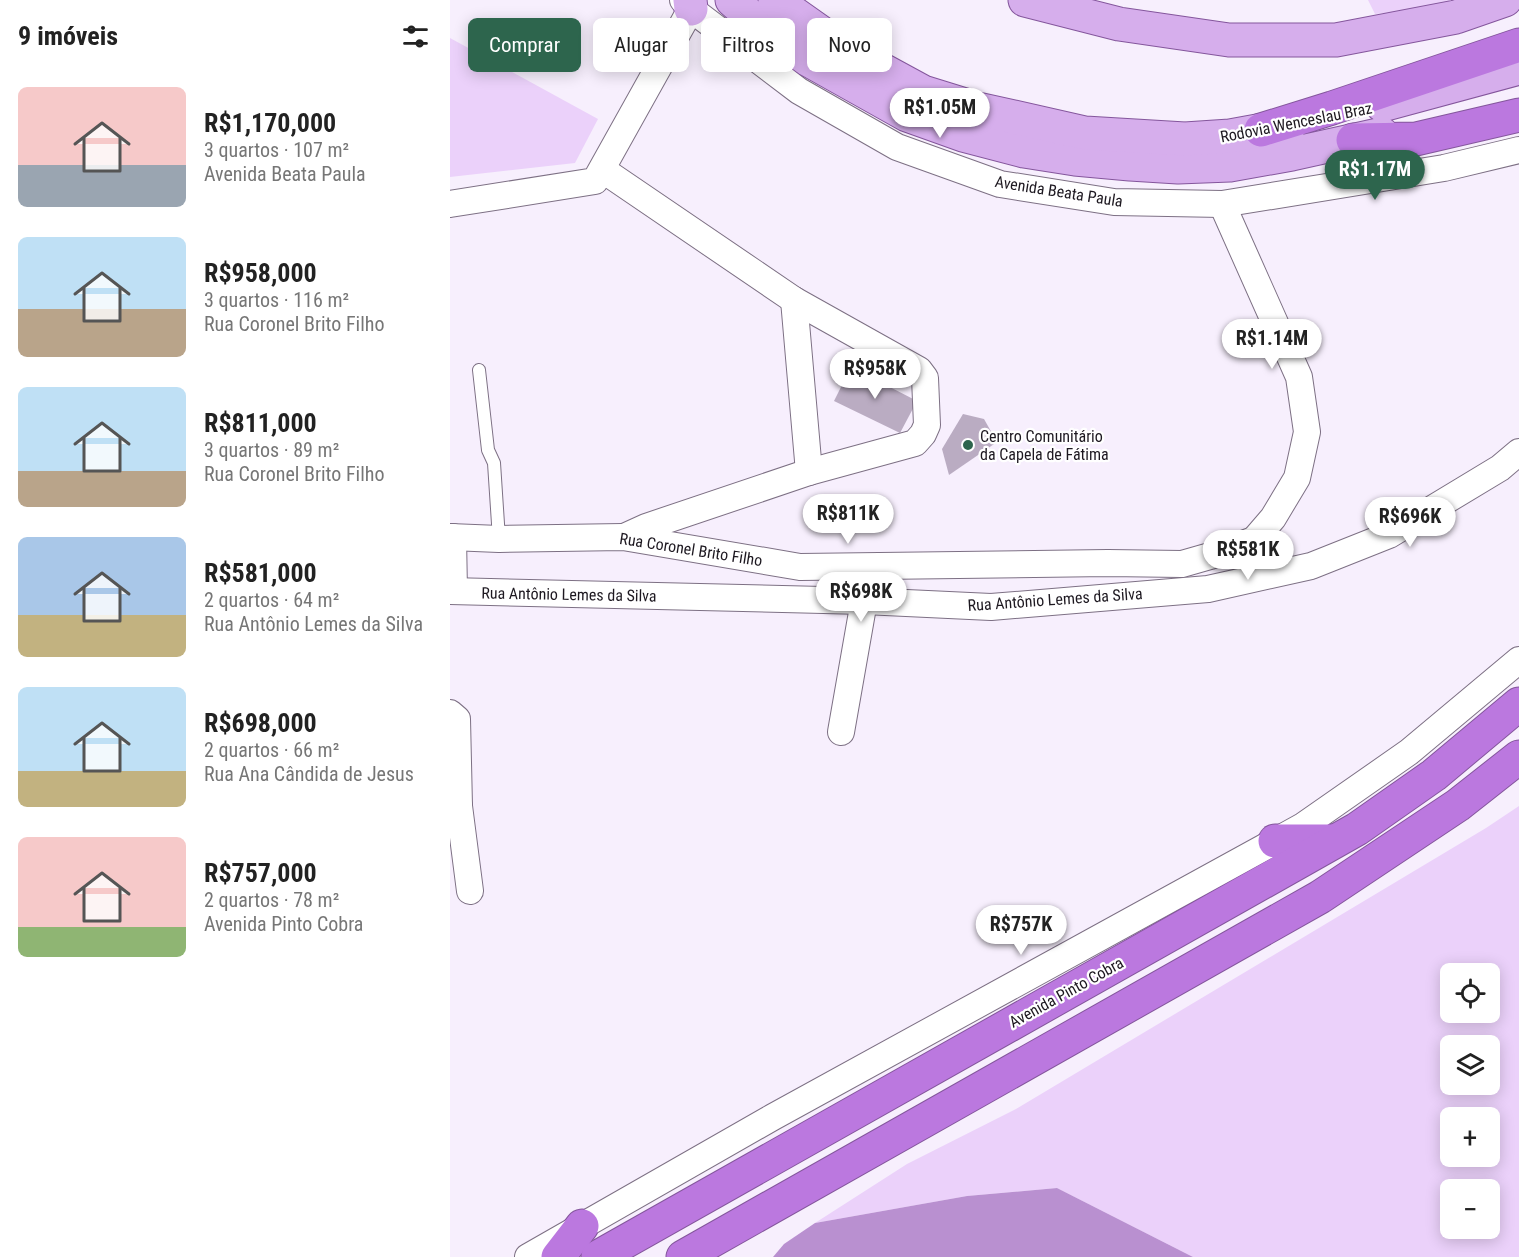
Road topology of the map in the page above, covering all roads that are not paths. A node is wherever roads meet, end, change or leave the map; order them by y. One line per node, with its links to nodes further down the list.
1 (732, 0): 11 (main road, Rodovia Wenceslau Braz)
2 (775, 0): 10 (main road, Rodovia Wenceslau Braz)
3 (1025, 0): 4 (main road)
4 (1505, 0)
5 (688, 3): 13 (street); 15 (street, Avenida Beata Paula)
6 (1519, 45): 10 (highway)
7 (1519, 68): 10 (main road, Rodovia Wenceslau Braz)
8 (1519, 100): 11 (main road, Rodovia Wenceslau Braz)
9 (1519, 115): 11 (highway)
10 (1261, 130)
11 (1353, 140)
12 (1519, 150): 15 (street, Avenida Beata Paula)
13 (603, 170): 14 (street); 16 (street)
14 (450, 204)
15 (1222, 204): 23 (street, Rua Coronel Brito Filho)
16 (794, 300): 19 (street); 19 (street)
17 (479, 370): 22 (lane)
18 (1519, 452): 25 (street, Rua Antônio Lemes da Silva)
19 (809, 472): 21 (street)
20 (452, 537): 22 (street, Rua Coronel Brito Filho); 27 (street)
21 (623, 537): 22 (street, Rua Coronel Brito Filho); 24 (street, Rua Coronel Brito Filho)
22 (499, 539)
23 (1251, 541): 24 (street, Rua Coronel Brito Filho); 25 (street); 26 (street, Rua Coronel Brito Filho)
24 (1135, 564): 28 (street)
25 (1266, 577): 26 (street, Rua Antônio Lemes da Silva)
26 (1208, 589): 28 (street, Rua Antônio Lemes da Silva)
27 (452, 591): 29 (street, Rua Antônio Lemes da Silva)
28 (1138, 594): 29 (street, Rua Antônio Lemes da Silva)
29 (864, 601): 33 (street)
30 (1519, 660): 36 (street)
31 (1519, 704): 37 (highway, Avenida Pinto Cobra)
32 (450, 713): 35 (street)
33 (841, 732)
34 (1519, 757): 43 (highway)
35 (454, 808): 38 (street)
36 (1275, 841): 37 (highway); 39 (street)
37 (1335, 841): 42 (highway, Avenida Pinto Cobra)
38 (470, 891)
39 (582, 1226): 40 (street); 41 (highway)
40 (528, 1257)
41 (558, 1257)
42 (598, 1257)
43 (683, 1257)

